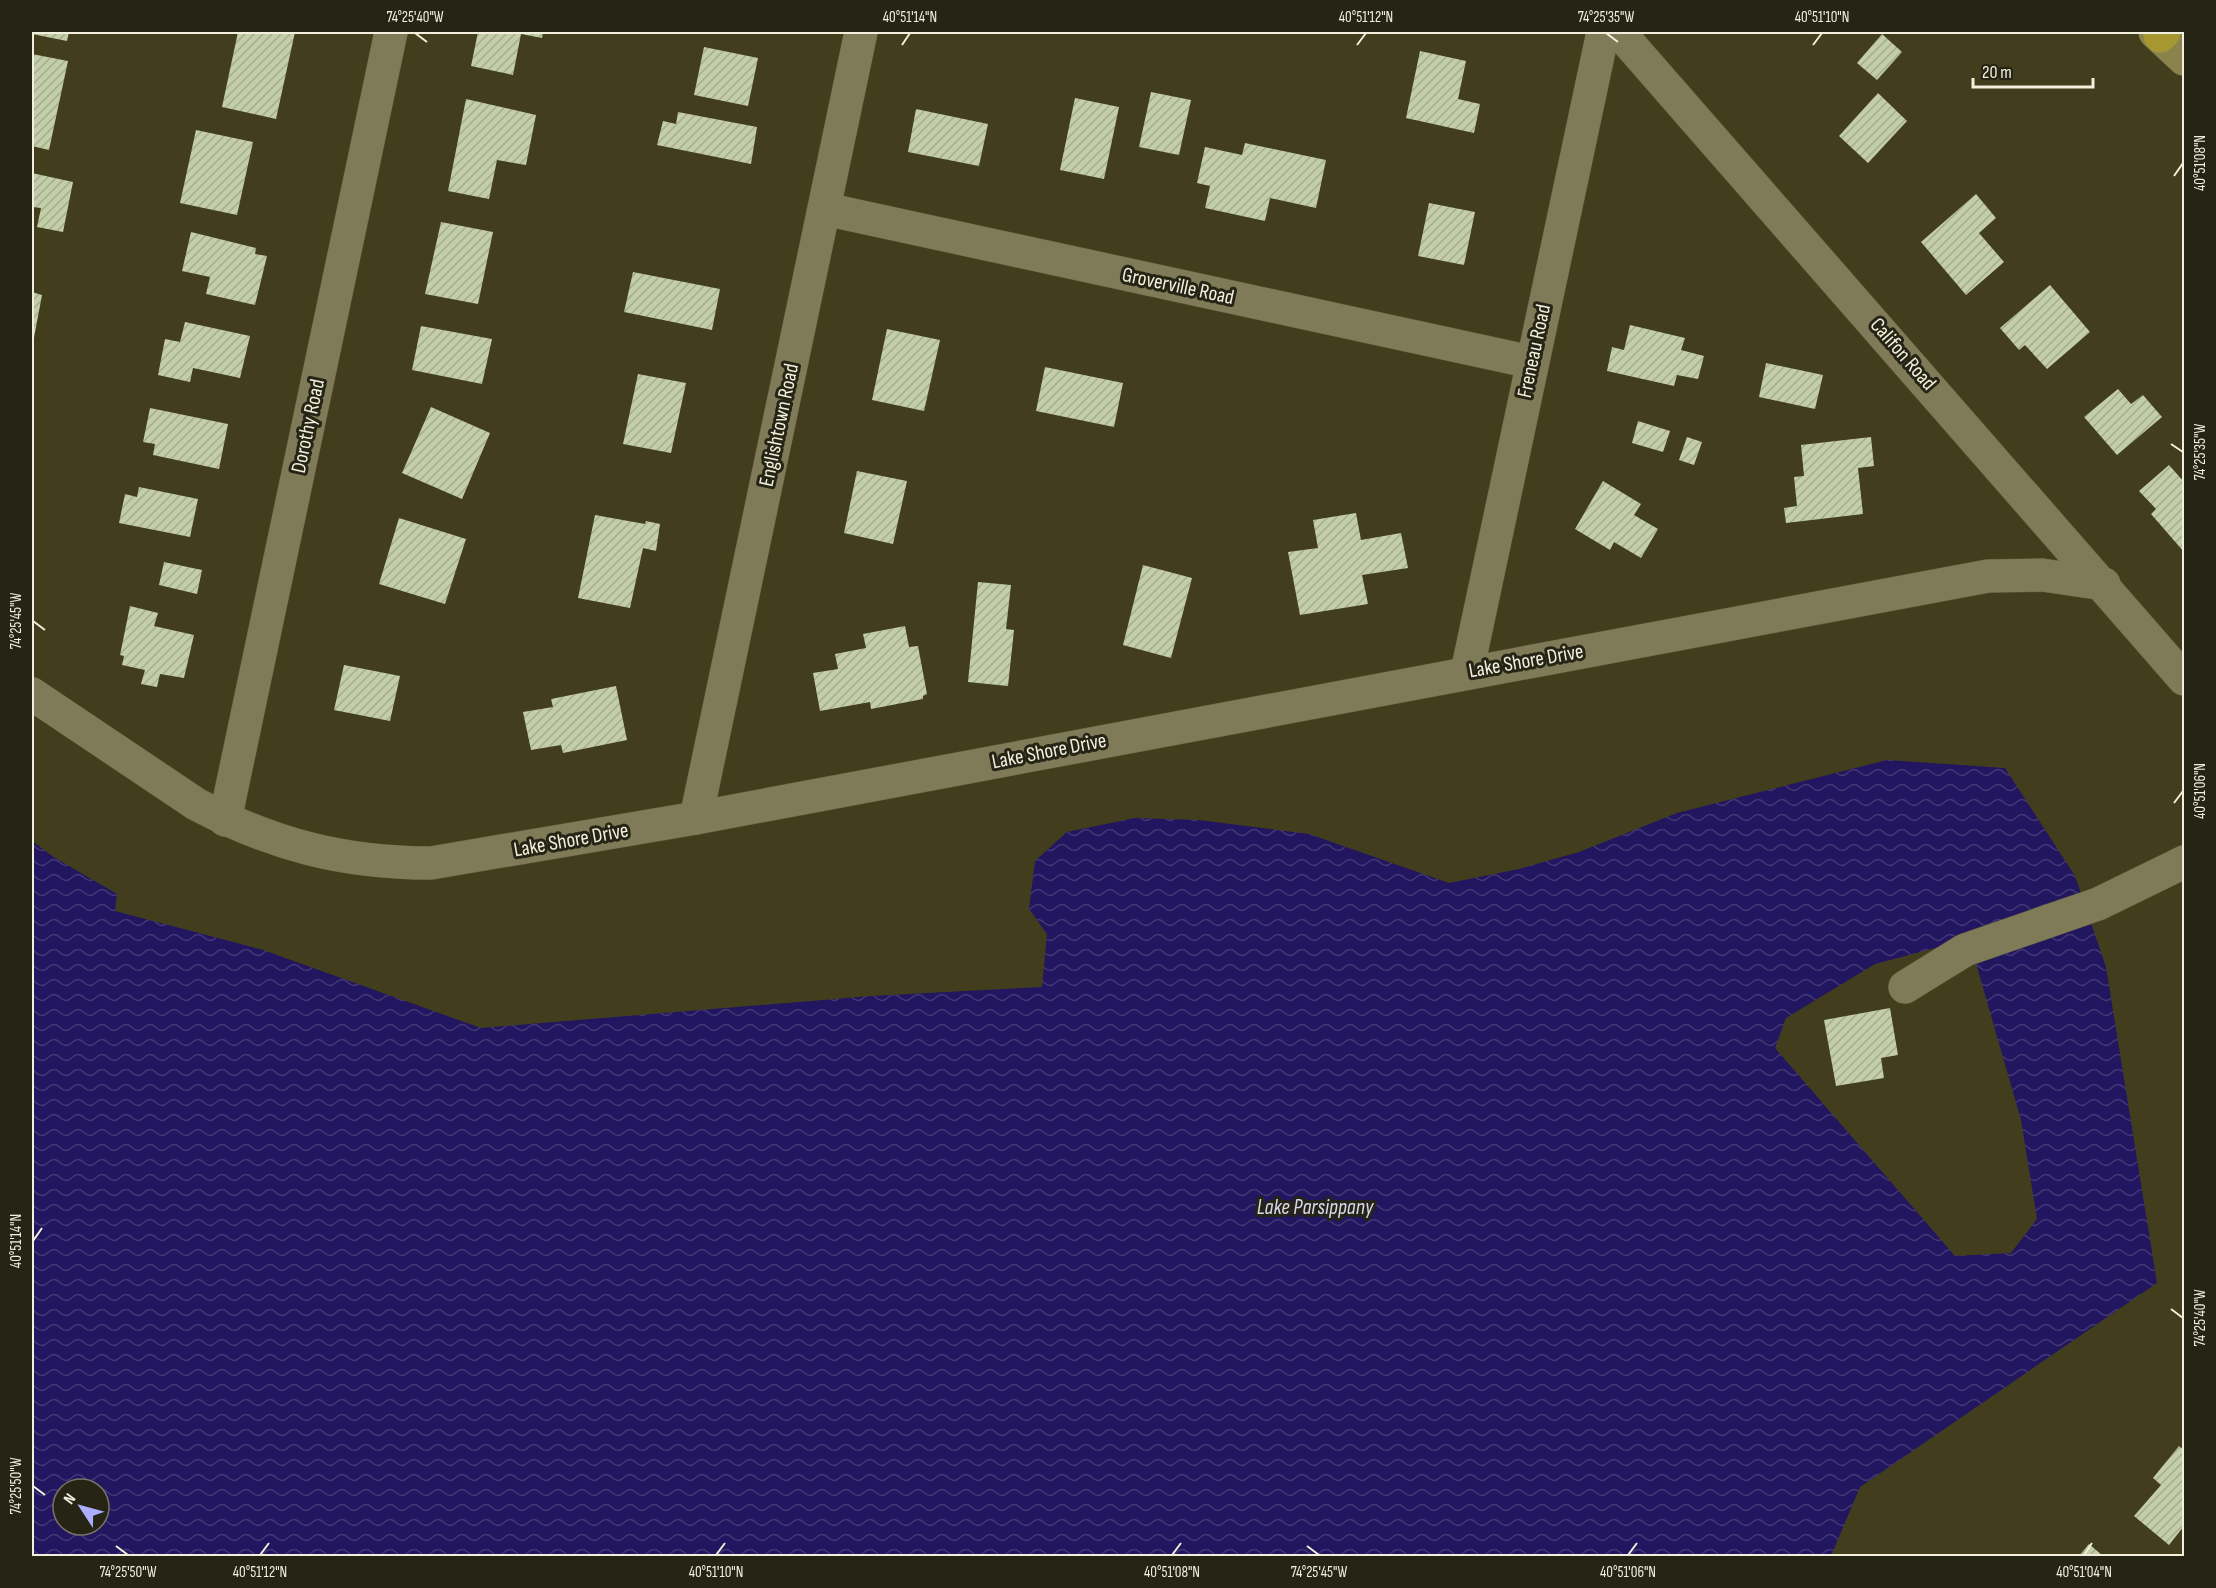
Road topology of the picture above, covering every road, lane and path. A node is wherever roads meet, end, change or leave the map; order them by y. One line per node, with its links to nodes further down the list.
1 (391, 32): 14 (street, Dorothy Road)
2 (861, 32): 7 (street, Englishtown Road)
3 (1603, 32): 8 (street, Freneau Road)
4 (1619, 32): 9 (street, Califon Road)
5 (2160, 33): 6 (main road)
6 (2184, 58)
7 (825, 209): 8 (street, Groverville Road); 13 (street, Englishtown Road)
8 (1531, 362): 10 (street, Freneau Road)
9 (2103, 584): 10 (street, Lake Shore Drive); 11 (street, Califon Road)
10 (1467, 672): 13 (street, Lake Shore Drive)
11 (2184, 679)
12 (32, 694): 14 (street, Lake Shore Drive)
13 (696, 818): 14 (street, Lake Shore Drive)
14 (225, 820)
15 (2184, 862): 16 (street)
16 (1905, 987)

